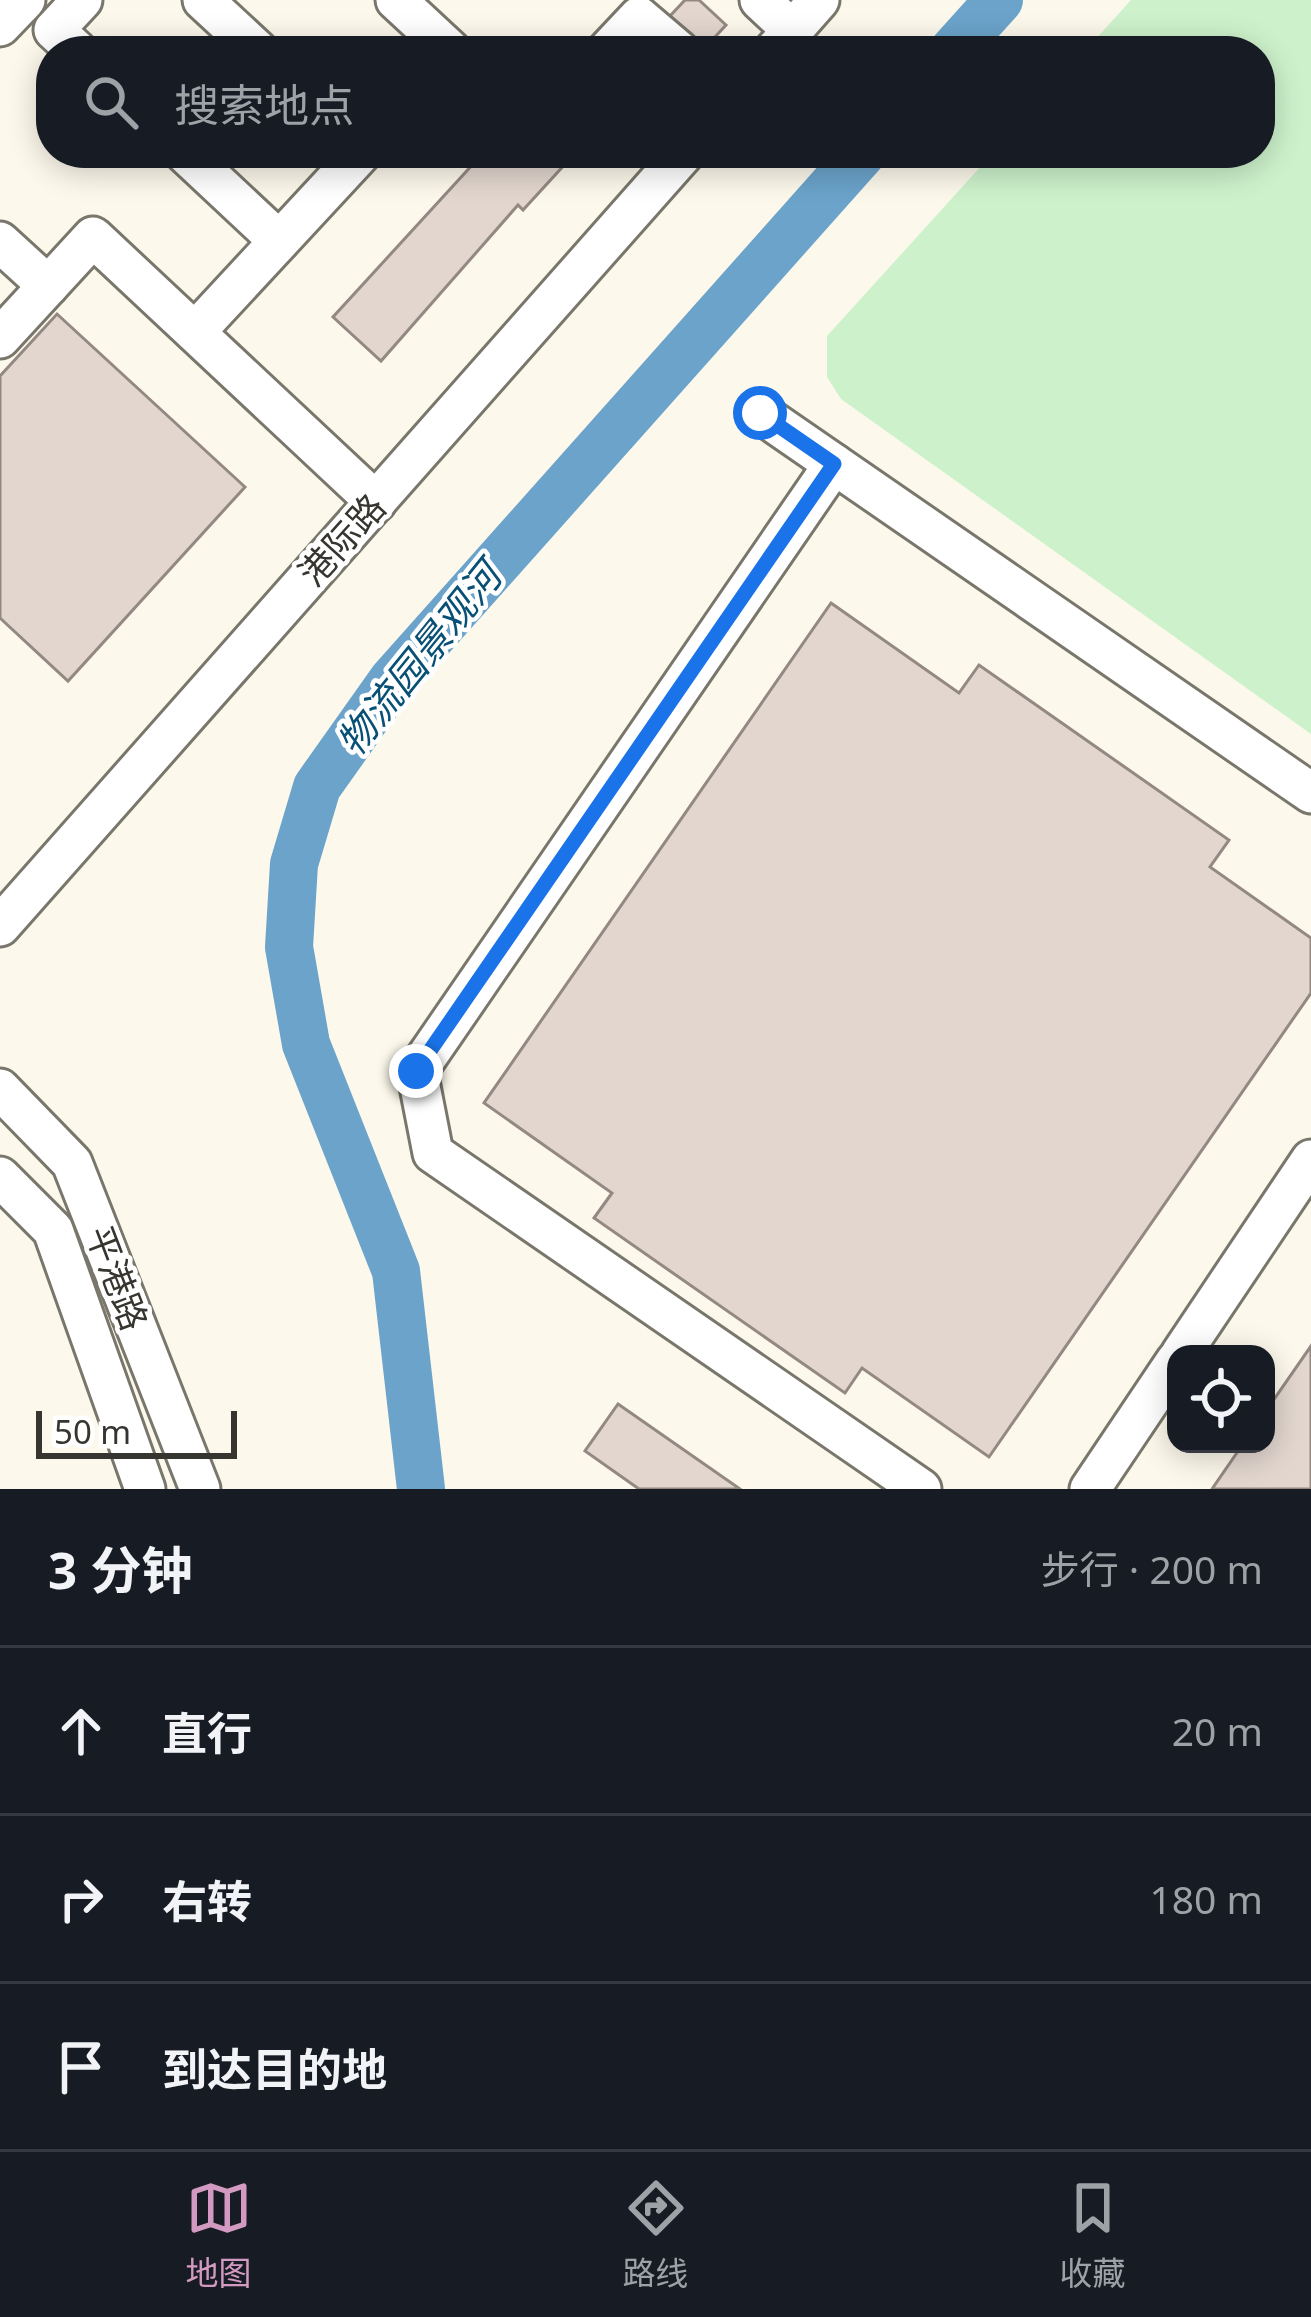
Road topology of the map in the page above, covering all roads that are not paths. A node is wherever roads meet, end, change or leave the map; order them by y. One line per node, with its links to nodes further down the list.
1 (25, 0): 7 (street)
2 (82, 0): 8 (street)
3 (203, 0): 9 (street)
4 (397, 0): 10 (street)
5 (760, 0): 13 (street)
6 (819, 0): 14 (street)
7 (0, 26)
8 (61, 36)
9 (242, 36)
10 (435, 36)
11 (621, 36): 12 (street)
12 (662, 36)
13 (780, 36)
14 (787, 36)
15 (201, 168): 18 (street)
16 (347, 168): 18 (street)
17 (671, 168): 25 (street, 港际路)
18 (279, 241): 21 (street)
19 (0, 242): 20 (street)
20 (48, 286): 21 (street); 22 (street)
21 (195, 332): 25 (street)
22 (0, 338)
23 (760, 413): 24 (street)
24 (834, 464): 26 (street); 35 (street)
25 (376, 502): 27 (street, 港际路)
26 (1311, 793)
27 (0, 926)
28 (0, 1089): 34 (street, 平港路)
29 (1311, 1160): 31 (street)
30 (0, 1177): 33 (street, 平港路)
31 (1186, 1345)
32 (1167, 1374): 36 (street)
33 (145, 1489)
34 (200, 1489)
35 (921, 1489)
36 (1090, 1489)

